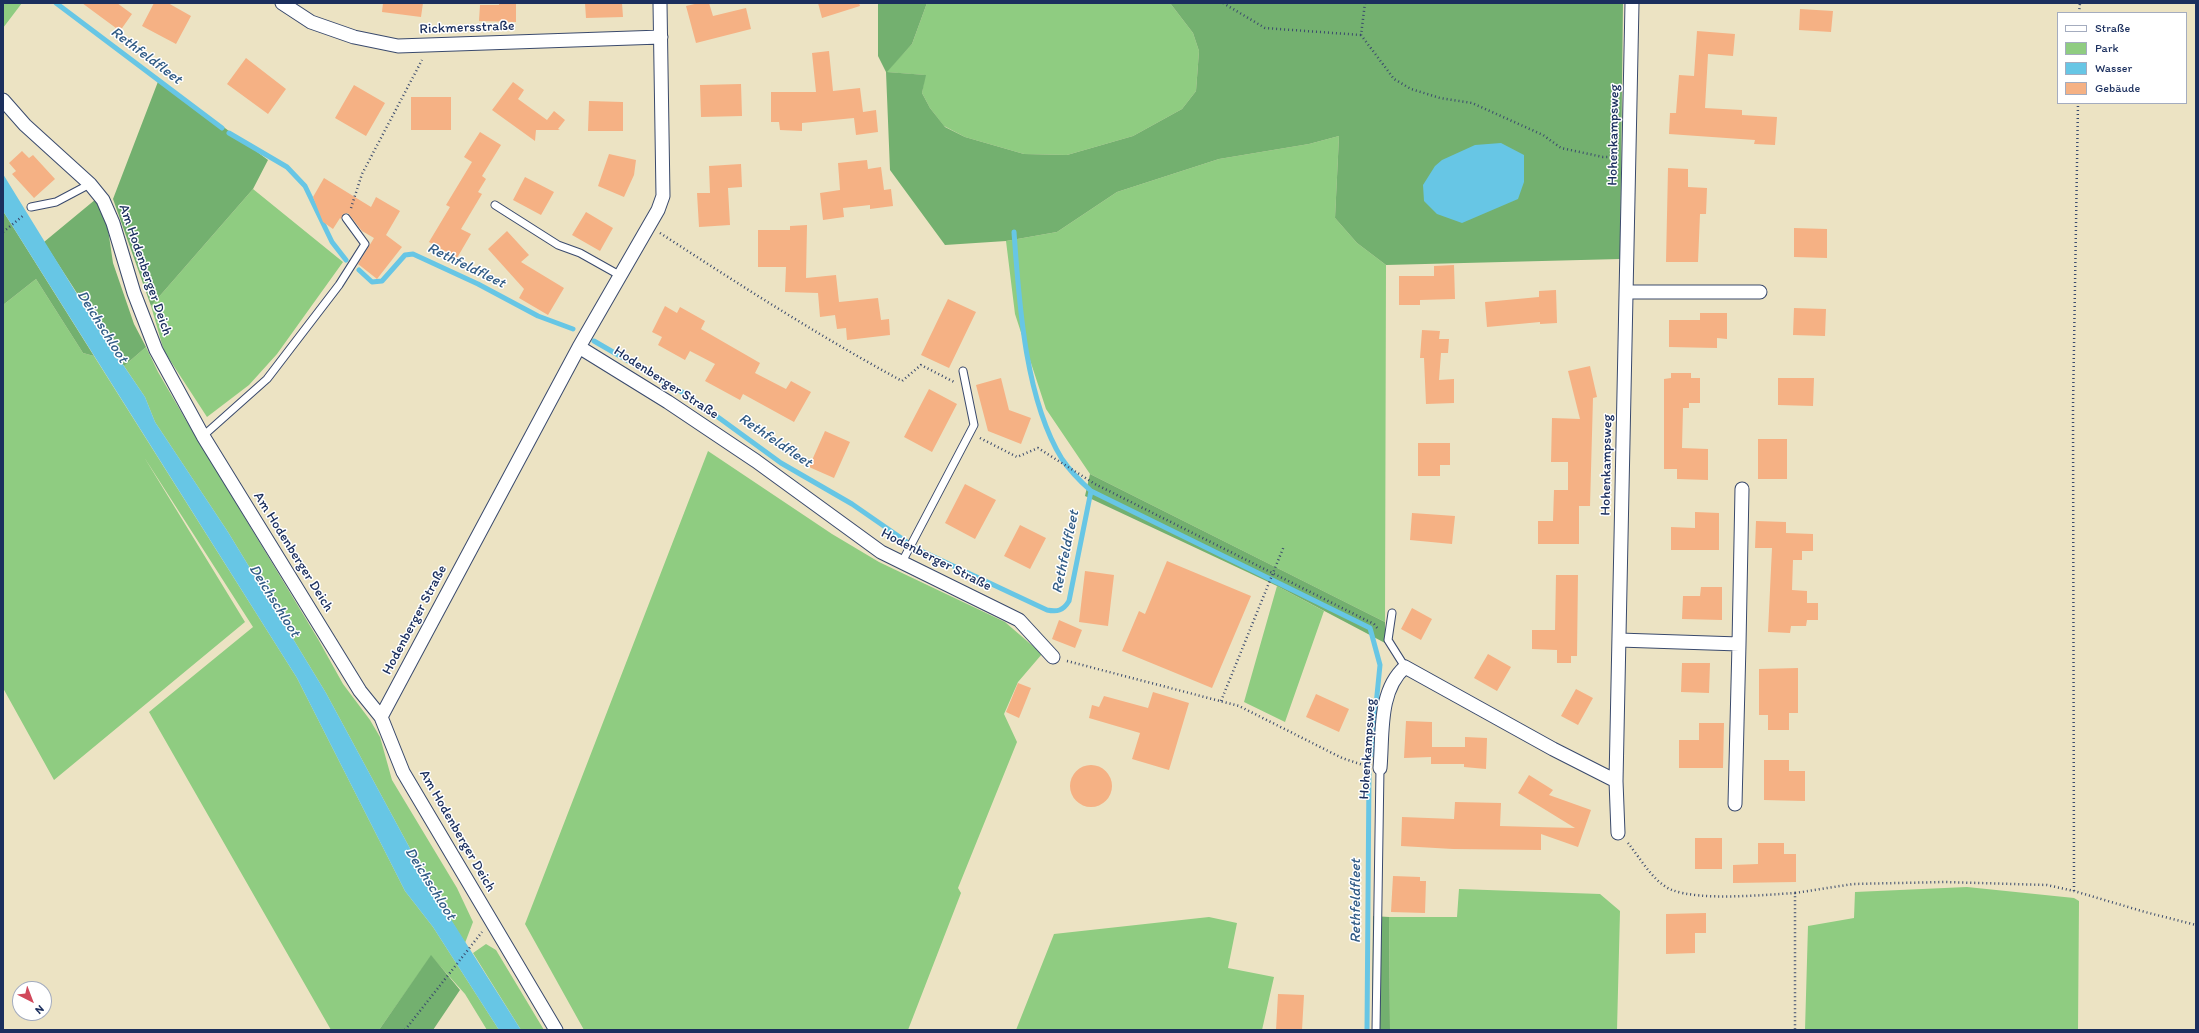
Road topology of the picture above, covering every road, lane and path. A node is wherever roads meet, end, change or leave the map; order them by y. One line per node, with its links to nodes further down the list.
1 (282, 3): 8 (street, Rickmersstraße)
2 (660, 3): 7 (street, Hodenberger Straße)
3 (1223, 3): 6 (path)
4 (1365, 3): 6 (path)
5 (1632, 3): 11 (street, Hohenkampsweg)
6 (1361, 35): 11 (path)
7 (661, 37): 8 (street, Rickmersstraße); 16 (street, Hodenberger Straße)
8 (430, 45): 15 (path)
9 (3, 100): 12 (street, Am Hodenberger Deich)
10 (2078, 104): 42 (path)
11 (1630, 156): 19 (street, Hohenkampsweg)
12 (90, 184): 14 (lane); 25 (street, Am Hodenberger Deich)
13 (495, 205): 18 (lane)
14 (31, 208): 17 (path)
15 (346, 218): 25 (lane)
16 (650, 226): 18 (street, Hodenberger Straße); 23 (path)
17 (3, 232)
18 (621, 276): 21 (street, Hodenberger Straße)
19 (1627, 292): 20 (street); 32 (street, Hohenkampsweg)
20 (1760, 292)
21 (579, 347): 28 (street, Hodenberger Straße); 37 (street, Hodenberger Straße)
22 (963, 371): 23 (lane)
23 (966, 388): 24 (lane)
24 (969, 433): 28 (lane); 29 (path)
25 (203, 436): 37 (street, Am Hodenberger Deich)
26 (1742, 490): 33 (street)
27 (1284, 546): 29 (path)
28 (902, 562): 34 (street, Hodenberger Straße)
29 (1272, 575): 31 (path); 36 (path)
30 (1392, 613): 31 (lane)
31 (1388, 640): 35 (lane)
32 (1619, 640): 33 (street); 39 (street, Hohenkampsweg)
33 (1739, 644): 40 (street)
34 (1053, 657): 36 (path)
35 (1405, 667): 38 (street, Hohenkampsweg); 39 (street)
36 (1221, 701): 38 (path)
37 (381, 717): 47 (street, Am Hodenberger Deich)
38 (1380, 768): 48 (lane, Hohenkampsweg)
39 (1616, 781): 41 (street, Hohenkampsweg)
40 (1735, 804)
41 (1618, 834): 43 (path)
42 (2074, 891): 43 (path); 44 (path)
43 (1795, 893): 49 (path)
44 (2196, 925)
45 (473, 942): 46 (path)
46 (405, 1030)
47 (556, 1030)
48 (1376, 1030)
49 (1795, 1030)

